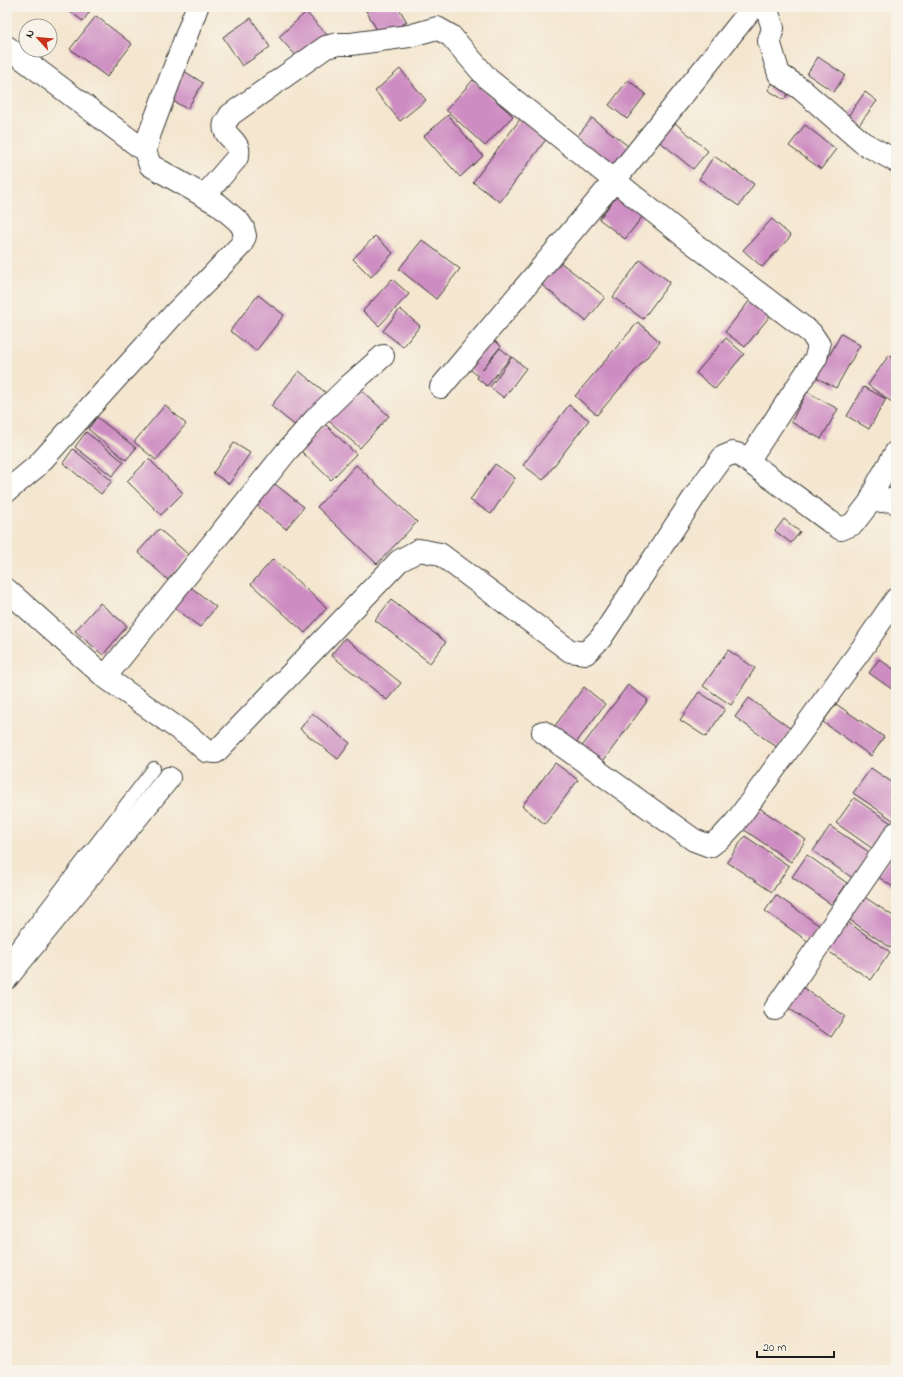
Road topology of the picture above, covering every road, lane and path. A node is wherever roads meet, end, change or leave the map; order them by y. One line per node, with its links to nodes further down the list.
1 (197, 7): 5 (street)
2 (753, 7): 7 (street)
3 (764, 7): 6 (street)
4 (7, 47): 5 (street)
5 (145, 151): 8 (street)
6 (896, 162)
7 (615, 180): 8 (street); 10 (street); 12 (street)
8 (205, 195): 13 (street)
9 (383, 356): 18 (street)
10 (441, 387)
11 (896, 452): 14 (street)
12 (748, 462): 14 (street); 18 (street)
13 (7, 491)
14 (870, 502): 15 (street)
15 (896, 502)
16 (7, 590): 18 (street)
17 (896, 599): 19 (street)
18 (105, 677)
19 (543, 732)
20 (161, 773): 22 (lane); 23 (street)
21 (896, 833): 24 (street)
22 (7, 959)
23 (7, 978)
24 (775, 1009)

